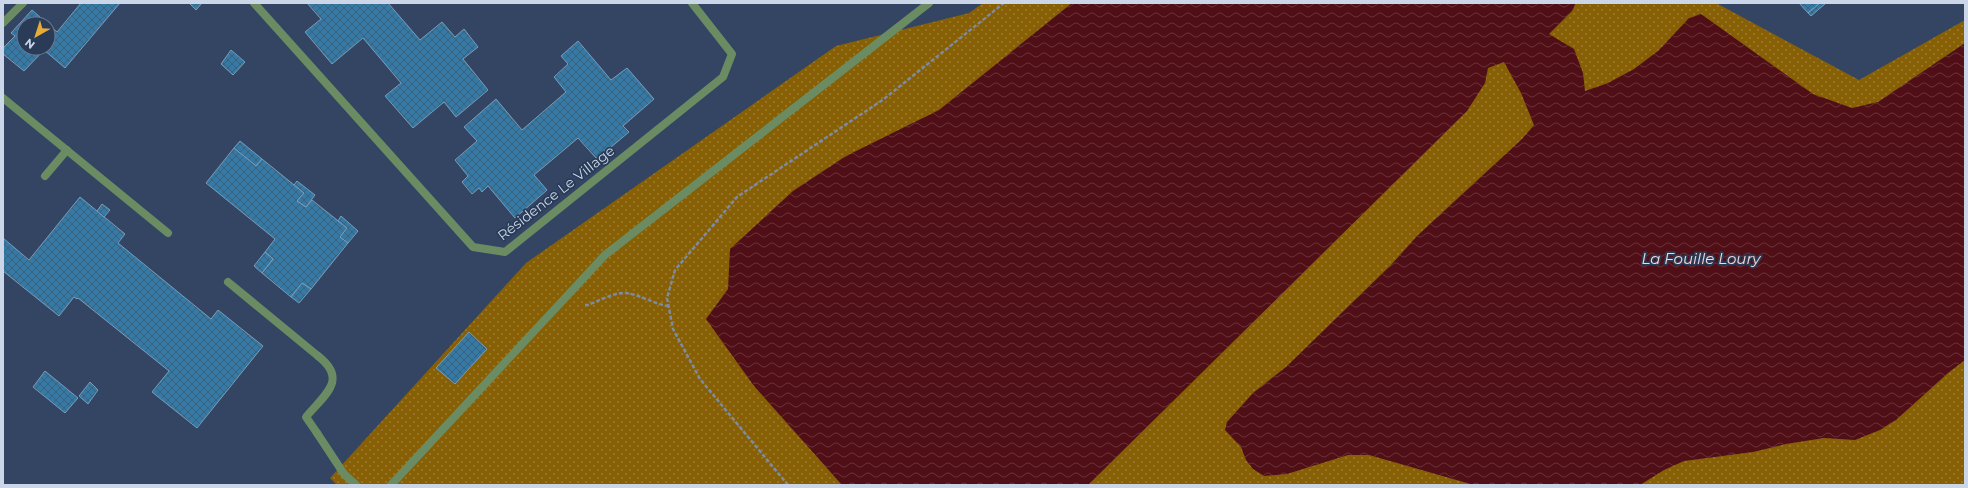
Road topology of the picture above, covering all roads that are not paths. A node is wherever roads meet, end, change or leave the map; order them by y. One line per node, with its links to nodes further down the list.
1 (23, 3): 5 (street)
2 (254, 3): 3 (street, Résidence Le Village)
3 (692, 3)
4 (930, 3): 12 (street)
5 (3, 23)
6 (3, 98): 7 (street)
7 (67, 150): 8 (street); 9 (street)
8 (45, 176)
9 (168, 233)
10 (228, 282): 11 (street)
11 (356, 485)
12 (391, 485)

